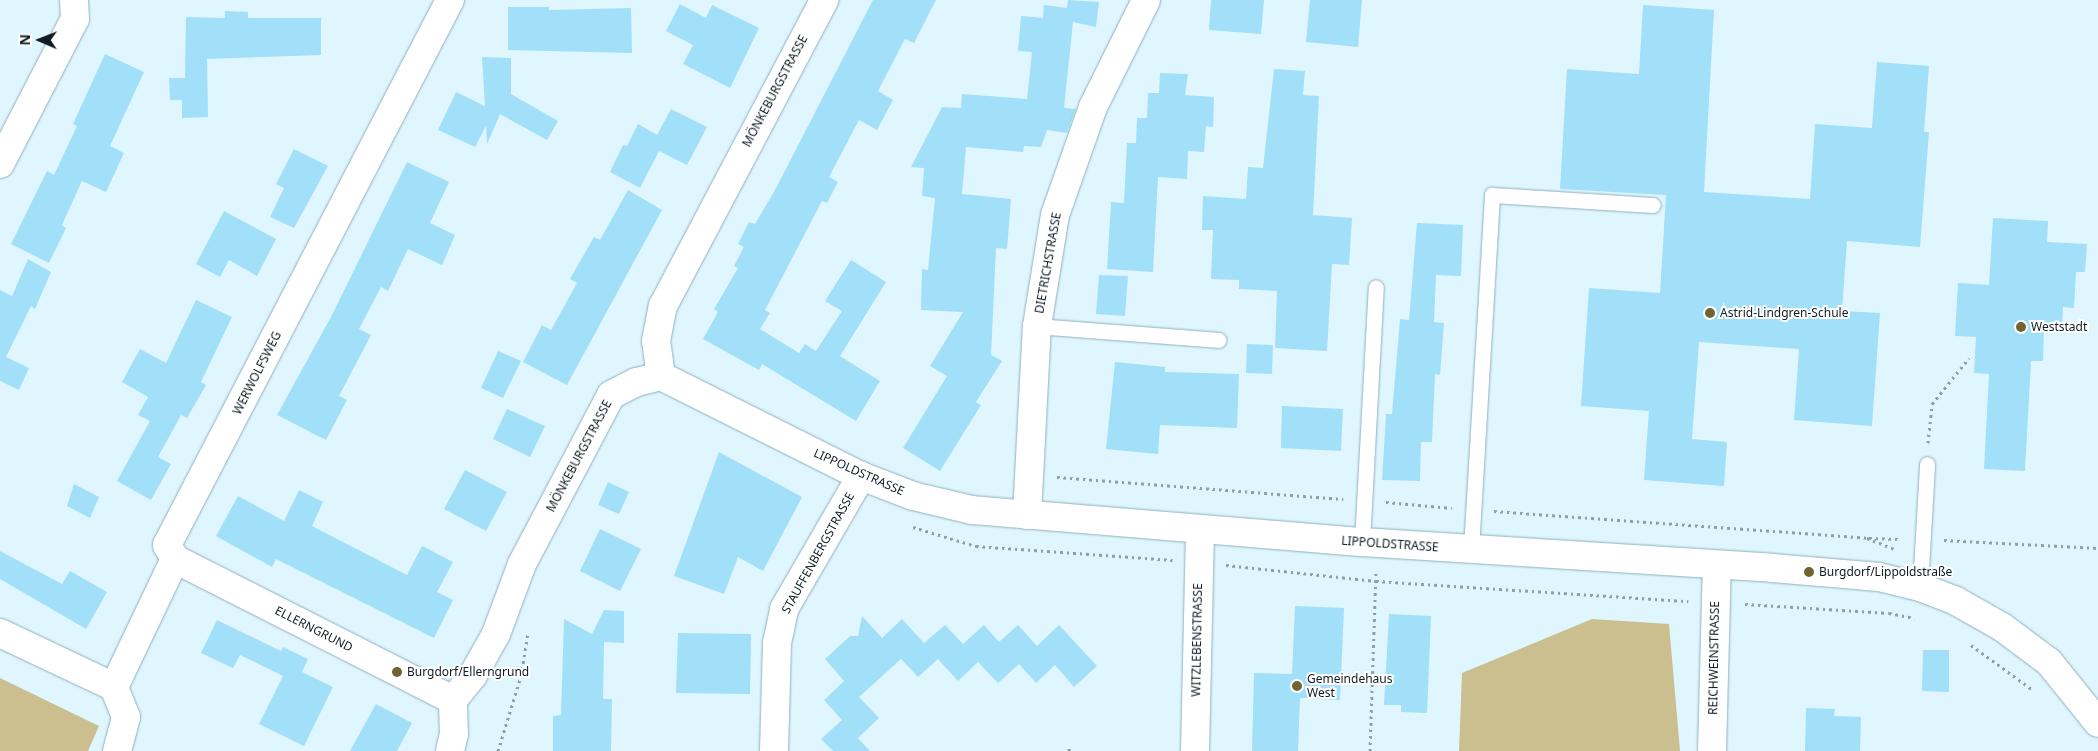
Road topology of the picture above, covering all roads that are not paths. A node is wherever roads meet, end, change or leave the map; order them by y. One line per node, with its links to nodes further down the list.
1 (74, 0): 5 (street)
2 (450, 0): 17 (street, WERWOLFSWEG)
3 (824, 0): 10 (street, MÖNKEBURGSTRASSE)
4 (1146, 0): 8 (street, DIETRICHSTRASSE)
5 (0, 164)
6 (1653, 204): 16 (lane)
7 (1376, 287): 15 (lane)
8 (1038, 326): 9 (lane); 13 (street, DIETRICHSTRASSE)
9 (1218, 340)
10 (661, 376): 12 (street, LIPPOLDSTRASSE); 22 (street, MÖNKEBURGSTRASSE)
11 (1927, 464): 19 (lane)
12 (861, 476): 13 (street, LIPPOLDSTRASSE); 26 (street, STAUFFENBERGSTRASSE)
13 (1027, 515): 14 (street, LIPPOLDSTRASSE)
14 (1200, 529): 15 (street, LIPPOLDSTRASSE); 27 (street, WITZLEBENSTRASSE)
15 (1369, 543): 16 (street, LIPPOLDSTRASSE)
16 (1471, 549): 18 (street, LIPPOLDSTRASSE)
17 (175, 558): 21 (street); 22 (street, ELLERNGRUND)
18 (1717, 564): 19 (street, LIPPOLDSTRASSE); 28 (street, REICHWEINSTRASSE)
19 (1920, 587): 23 (street, LIPPOLDSTRASSE)
20 (0, 633): 21 (street)
21 (114, 687): 24 (street)
22 (453, 700): 25 (street)
23 (2098, 722)
24 (117, 751)
25 (450, 751)
26 (774, 751)
27 (1195, 751)
28 (1712, 751)

